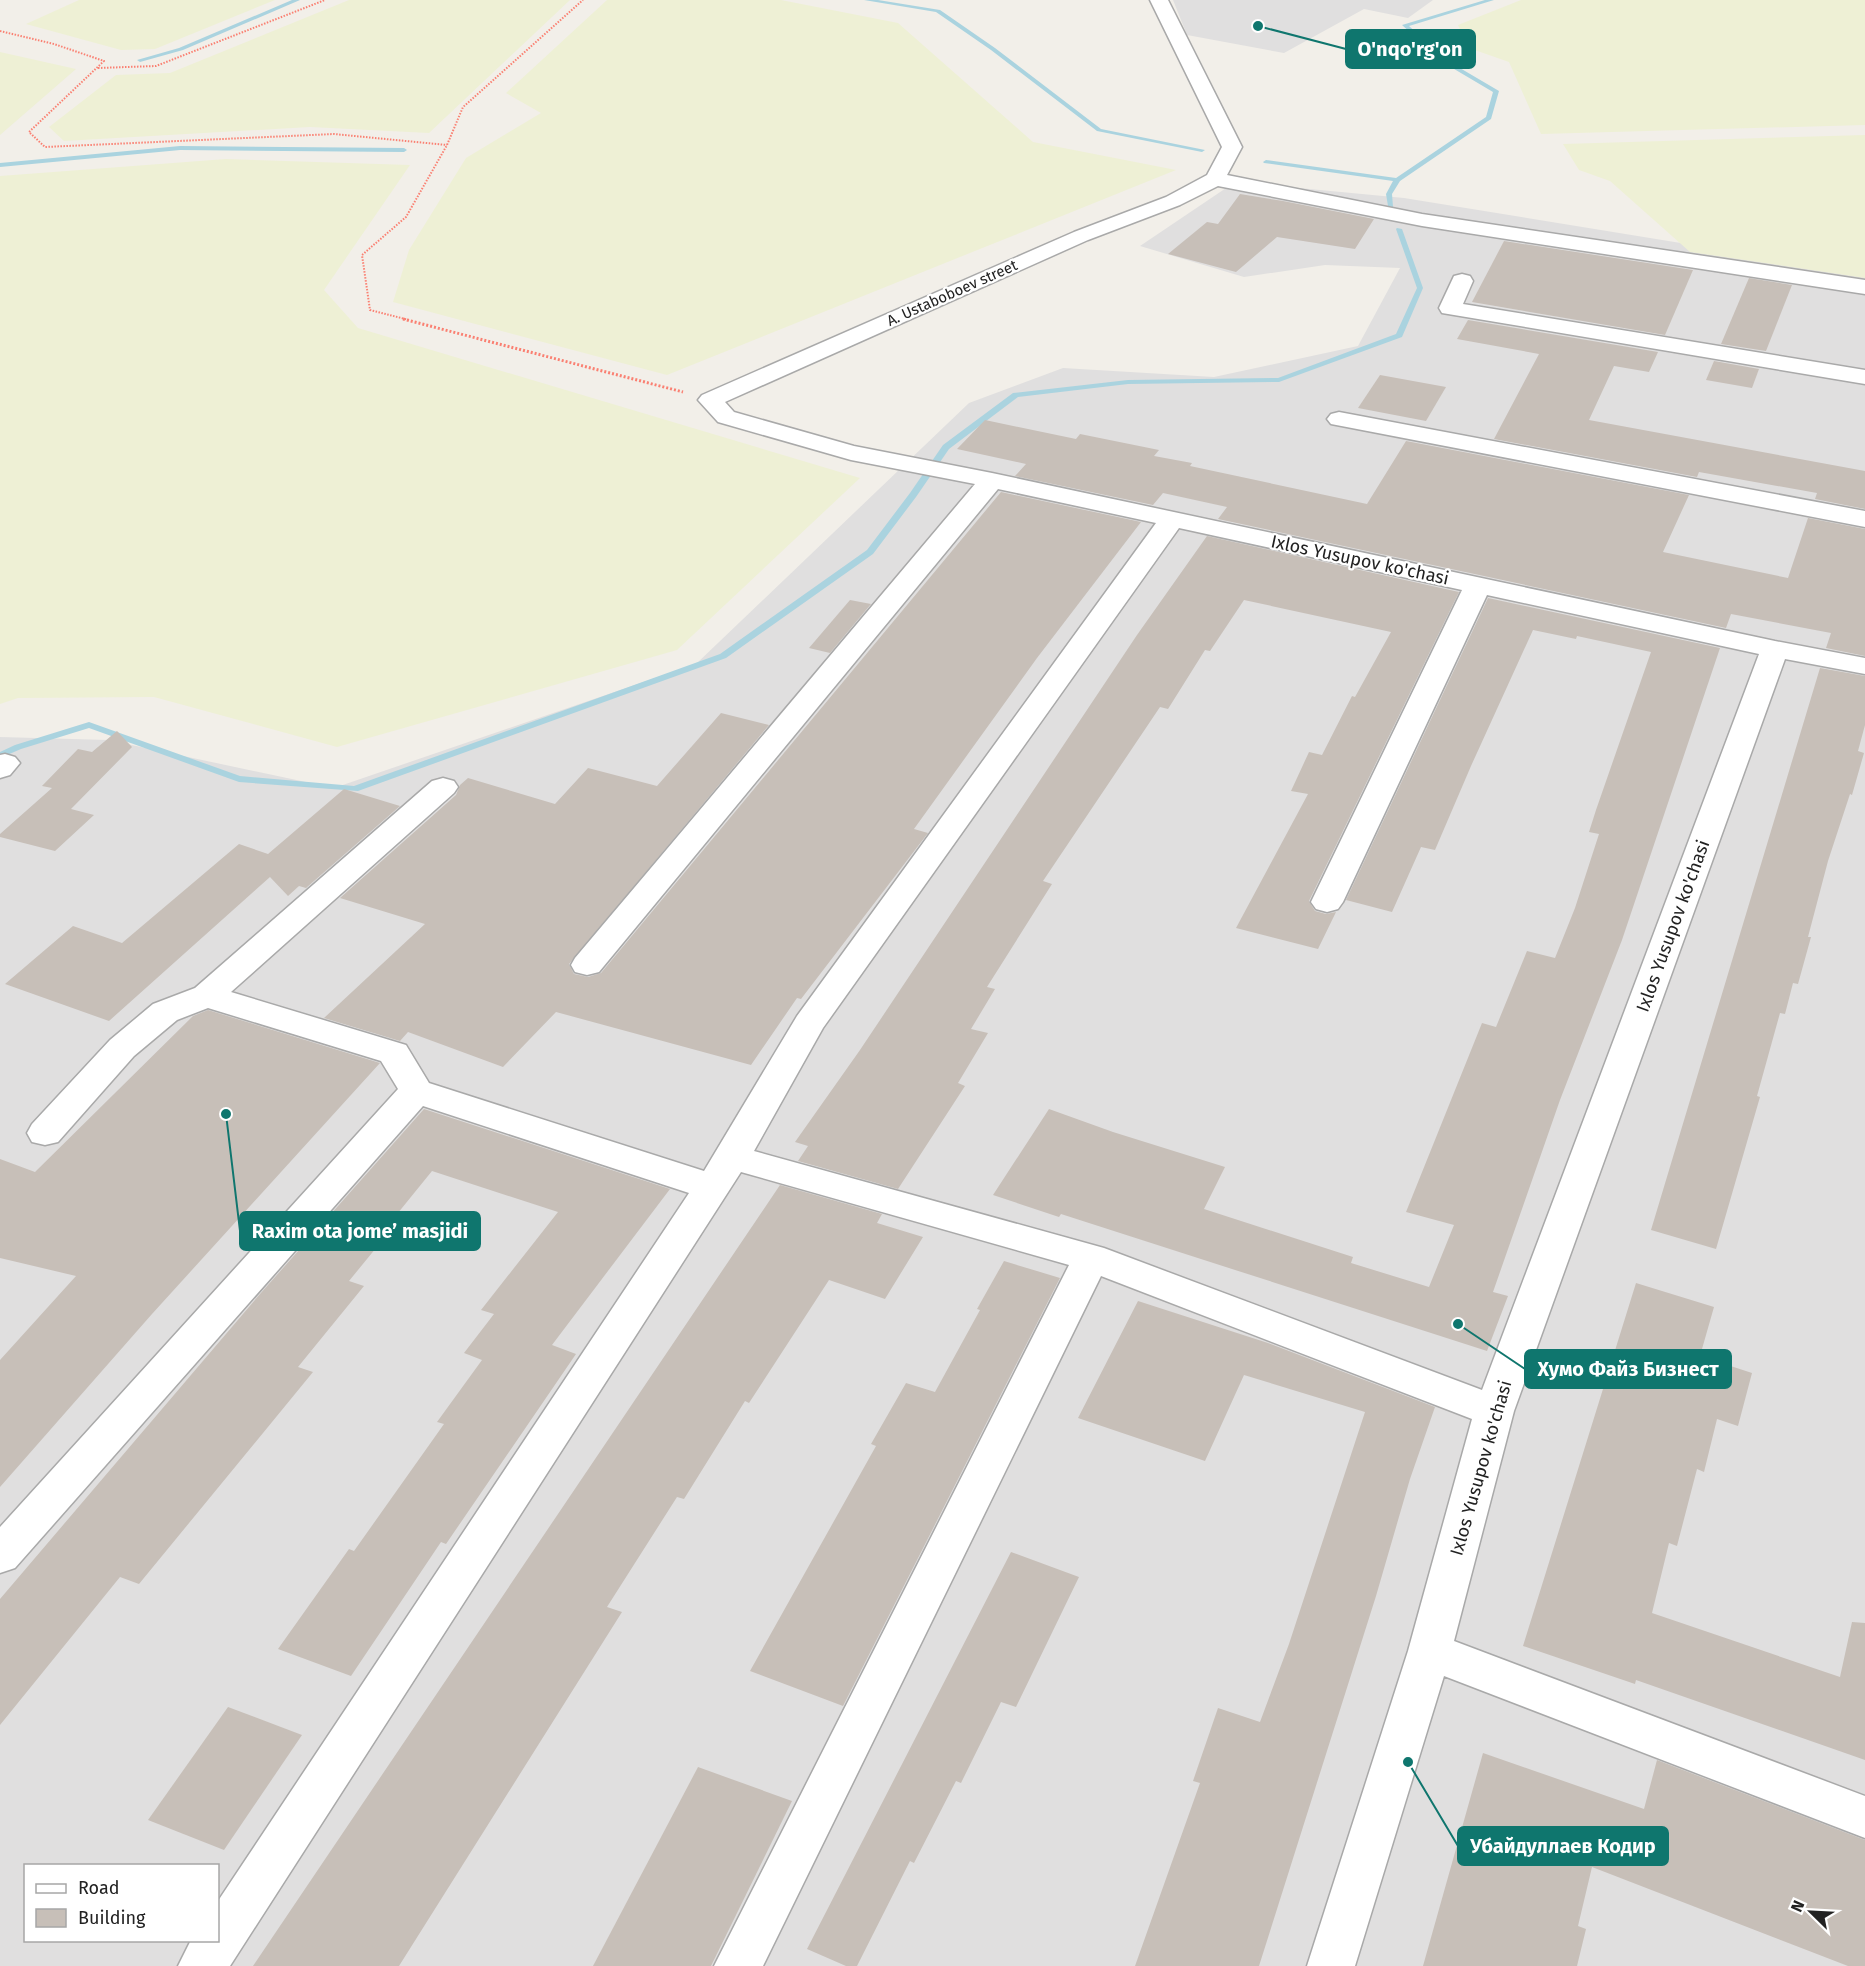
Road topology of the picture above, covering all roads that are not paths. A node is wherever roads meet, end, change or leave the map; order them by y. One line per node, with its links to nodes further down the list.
1 (1159, 0): 2 (street)
2 (1215, 179): 4 (street); 7 (street, A. Ustaboboev street)
3 (1462, 281): 5 (street)
4 (1865, 287)
5 (1865, 377)
6 (1339, 419): 10 (street)
7 (917, 466): 8 (street, Ixlos Yusupov ko'chasi)
8 (992, 480): 9 (street, Ixlos Yusupov ko'chasi); 16 (street)
9 (1172, 519): 11 (street, Ixlos Yusupov ko'chasi); 20 (street)
10 (1865, 519)
11 (1478, 585): 12 (street, Ixlos Yusupov ko'chasi); 15 (street)
12 (1775, 649): 13 (street); 23 (street, Ixlos Yusupov ko'chasi)
13 (1865, 666)
14 (443, 787): 17 (street)
15 (1327, 902)
16 (587, 965)
17 (207, 996): 18 (street); 19 (street)
18 (416, 1091): 21 (street); 24 (street)
19 (45, 1132)
20 (732, 1157): 21 (street); 22 (street)
21 (711, 1187): 27 (street)
22 (1091, 1258): 23 (street); 30 (street)
23 (1494, 1411): 25 (street, Ixlos Yusupov ko'chasi)
24 (0, 1556)
25 (1430, 1650): 26 (street); 31 (street, Ixlos Yusupov ko'chasi)
26 (1865, 1817)
27 (219, 1940)
28 (218, 1942): 29 (street)
29 (202, 1966)
30 (738, 1966)
31 (1331, 1966)

